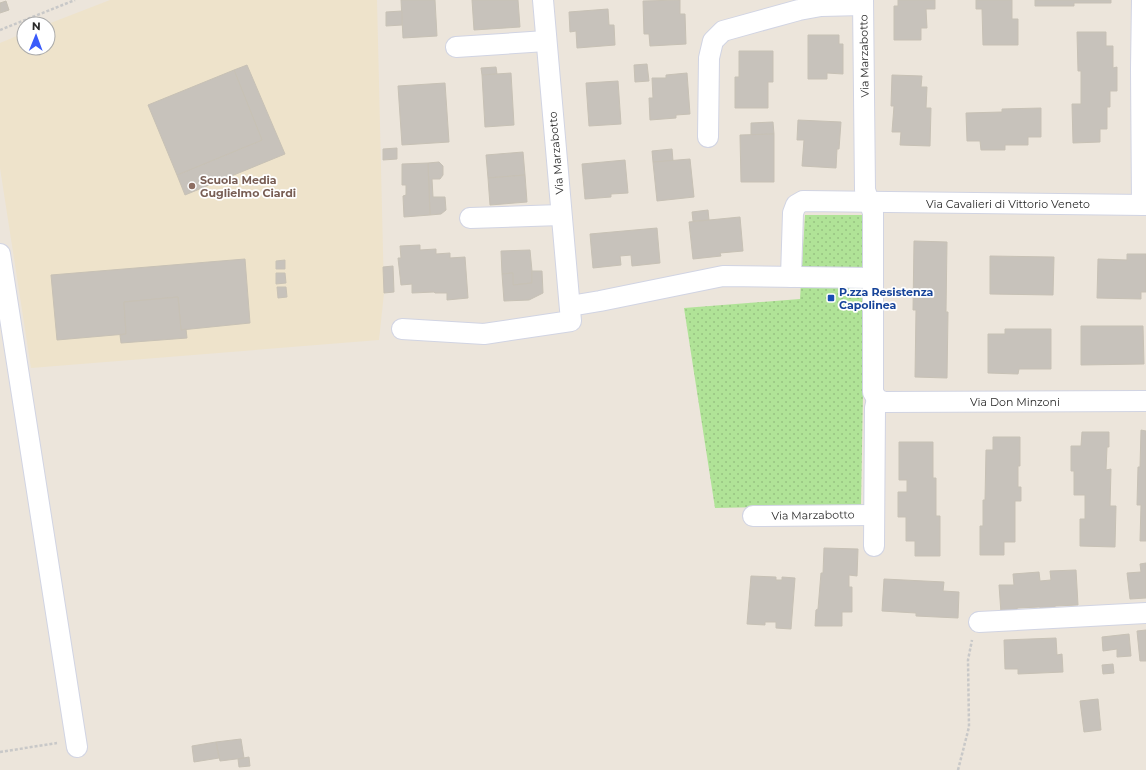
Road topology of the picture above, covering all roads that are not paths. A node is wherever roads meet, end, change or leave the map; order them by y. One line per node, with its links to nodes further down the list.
1 (543, 0): 4 (street, Via Marzabotto)
2 (1142, 0): 8 (street)
3 (863, 3): 6 (street, Via Marzabotto); 7 (street, Via Marzabotto)
4 (546, 41): 5 (street); 9 (street, Via Marzabotto)
5 (456, 47)
6 (708, 137)
7 (870, 202): 8 (street, Via Cavalieri di Vittorio Veneto); 12 (street, Via Cavalieri di Vittorio Veneto); 13 (street, Via Marzabotto)
8 (1144, 205)
9 (561, 215): 10 (street); 14 (street, Via Marzabotto)
10 (470, 218)
11 (0, 254): 23 (street)
12 (791, 278): 13 (street); 14 (street)
13 (873, 278): 16 (street)
14 (570, 306): 15 (street, Via Marzabotto)
15 (402, 329)
16 (881, 401): 17 (street, Via Don Minzoni); 18 (street)
17 (1146, 401)
18 (874, 515): 19 (street, Via Marzabotto); 20 (street)
19 (753, 516)
20 (874, 546)
21 (1146, 613): 22 (street)
22 (979, 622)
23 (77, 747)

